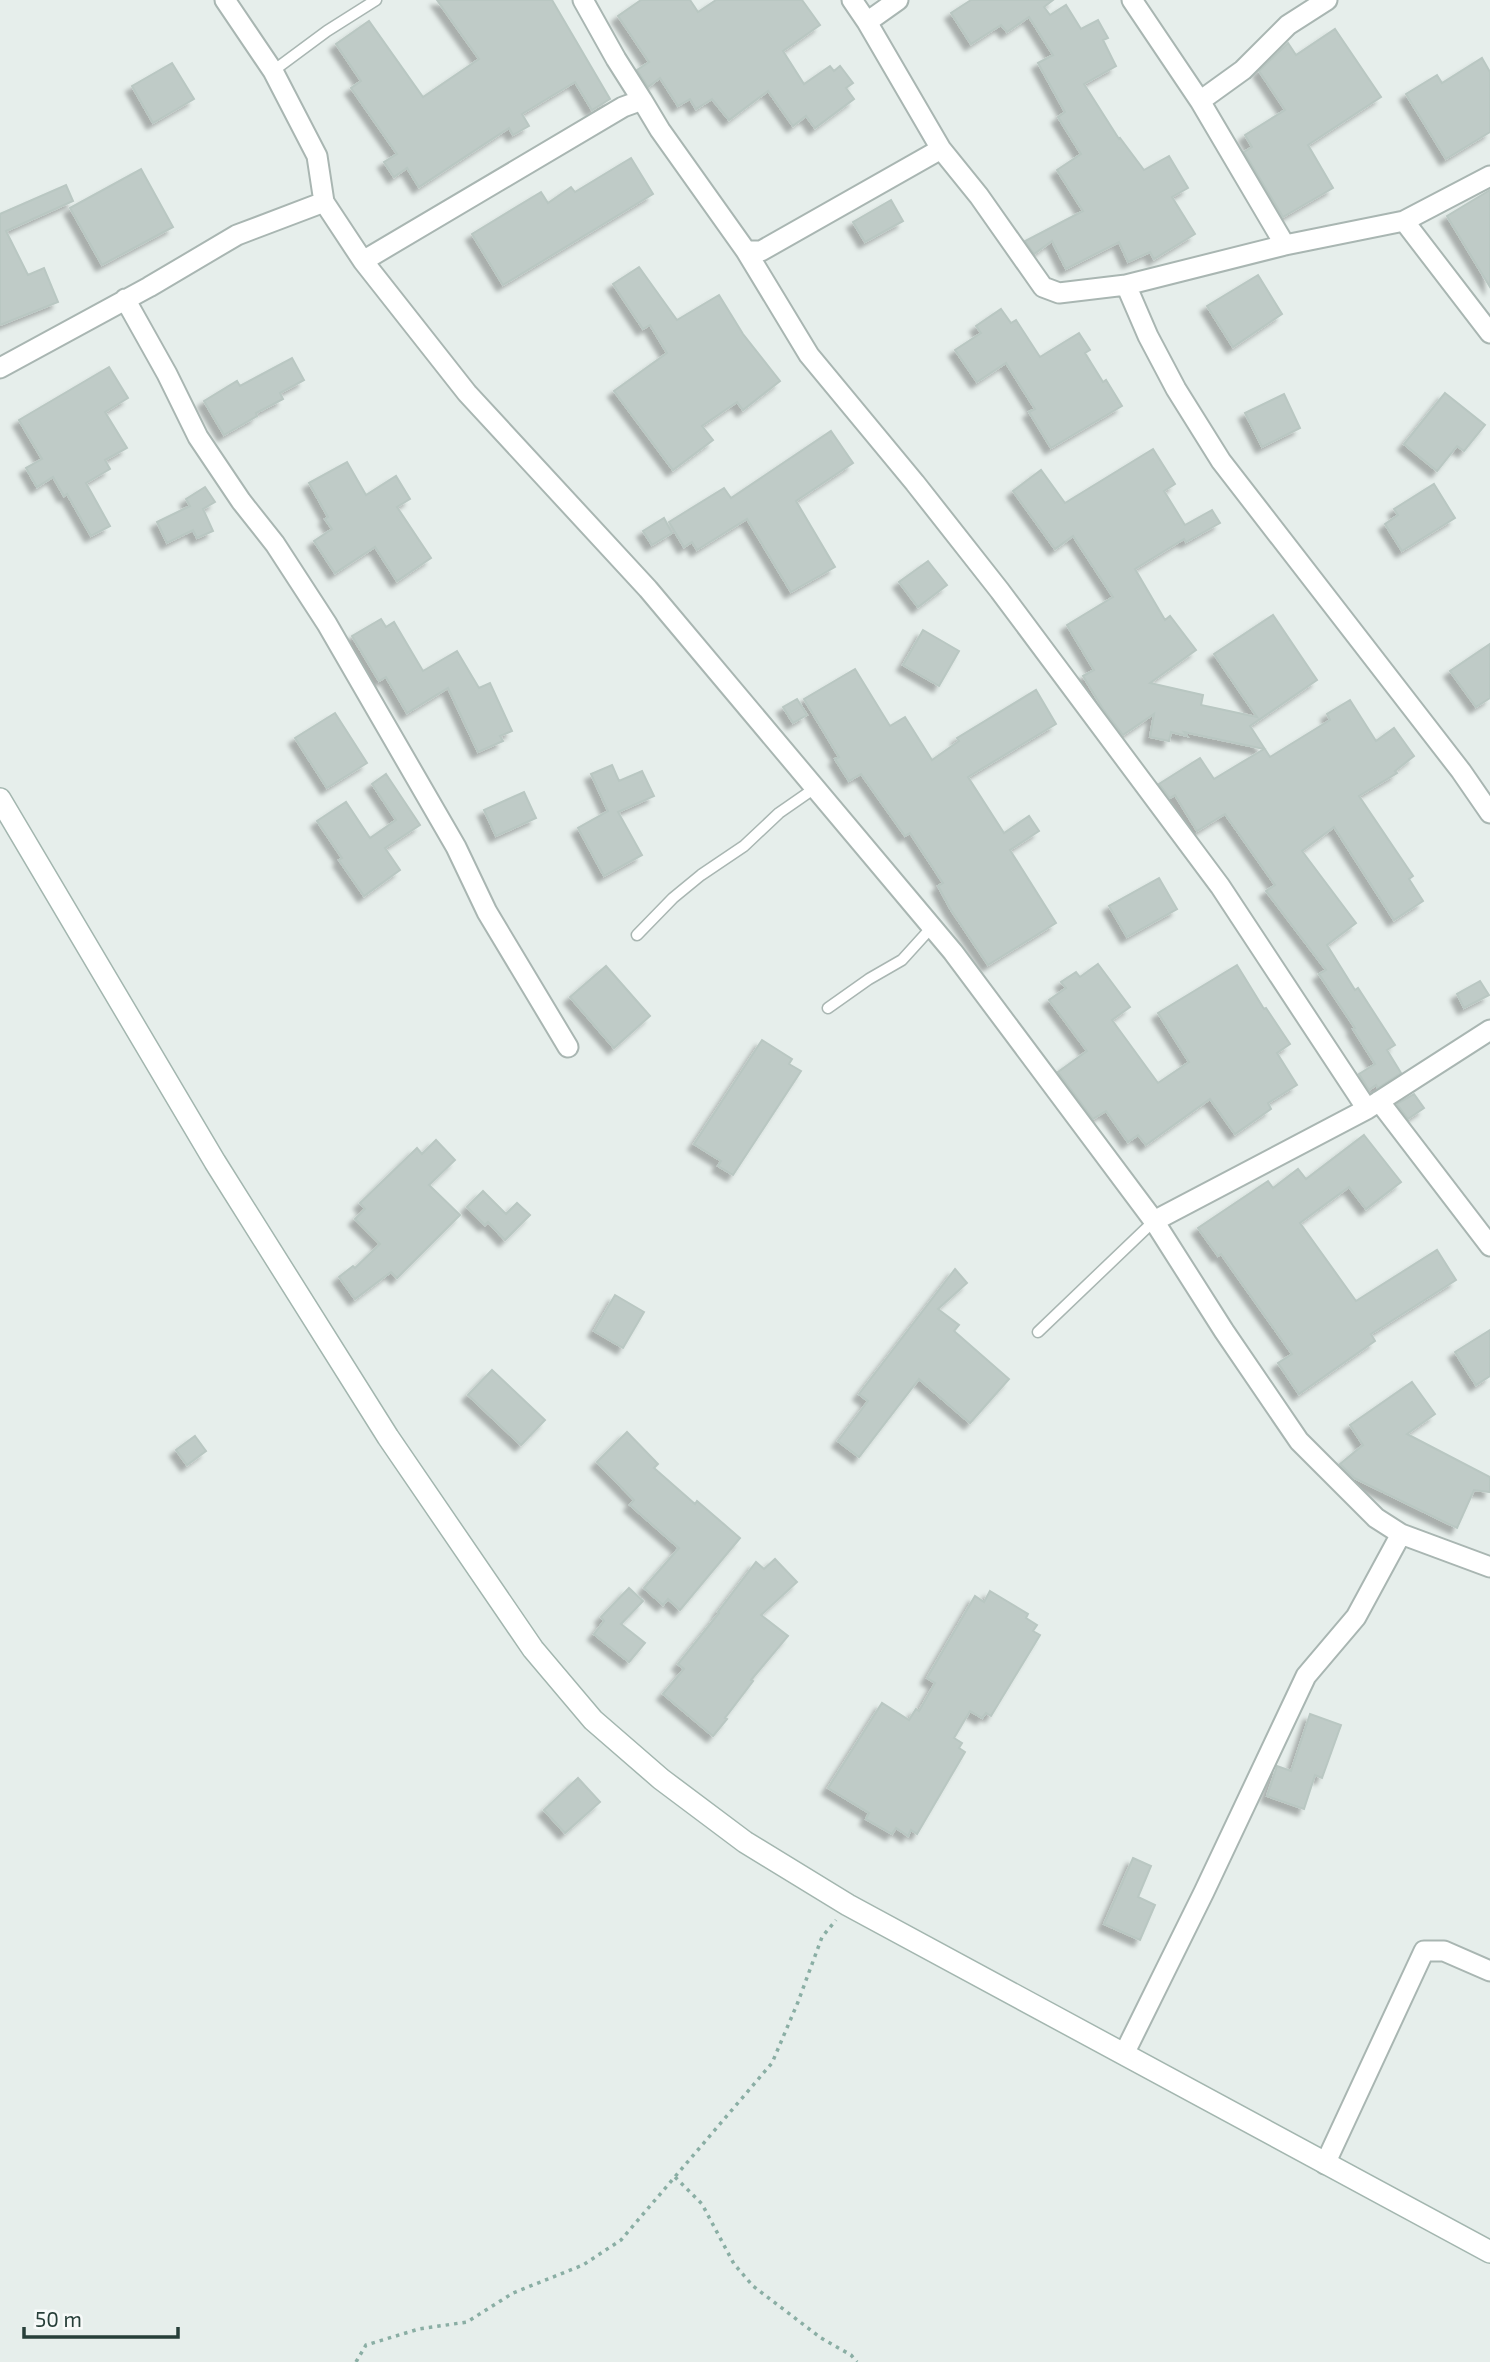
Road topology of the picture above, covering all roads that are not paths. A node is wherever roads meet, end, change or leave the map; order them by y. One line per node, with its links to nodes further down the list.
1 (225, 0): 9 (street)
2 (376, 0): 9 (lane)
3 (583, 0): 10 (street)
4 (852, 0): 8 (street)
5 (898, 0): 8 (street)
6 (1132, 0): 11 (street)
7 (1327, 0): 11 (street)
8 (867, 22): 12 (street)
9 (273, 71): 14 (street)
10 (642, 100): 17 (street); 18 (street)
11 (1200, 101): 16 (street)
12 (941, 149): 17 (street); 19 (street)
13 (1490, 176): 15 (street)
14 (324, 202): 18 (street); 20 (street)
15 (1404, 221): 16 (street); 21 (street)
16 (1285, 245): 19 (street)
17 (746, 251): 31 (street)
18 (363, 261): 23 (street)
19 (1126, 285): 25 (street)
20 (125, 299): 22 (street); 30 (street)
21 (1490, 333)
22 (0, 368)
23 (815, 788): 26 (street); 27 (lane)
24 (0, 799): 38 (main road)
25 (1490, 813)
26 (931, 928): 28 (lane); 32 (street)
27 (637, 934)
28 (828, 1008)
29 (1490, 1030): 31 (street)
30 (569, 1048)
31 (1373, 1105): 32 (street); 33 (street)
32 (1154, 1221): 34 (lane); 35 (street)
33 (1490, 1246)
34 (1038, 1332)
35 (1401, 1534): 36 (street); 38 (street)
36 (1490, 1567)
37 (1490, 1971): 39 (street)
38 (1124, 2054): 39 (main road)
39 (1325, 2164): 40 (main road)
40 (1490, 2252)

